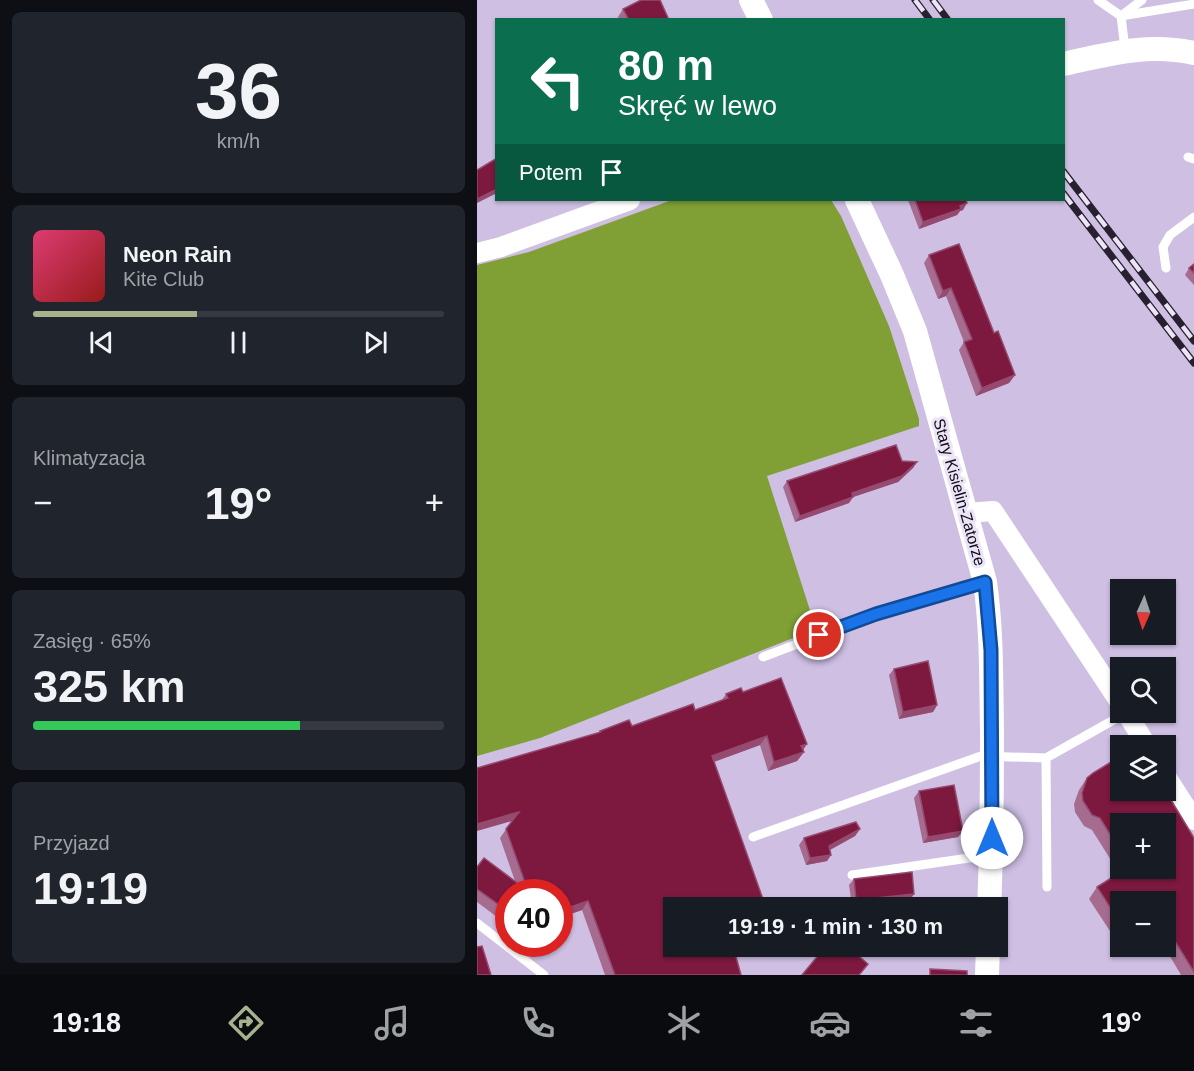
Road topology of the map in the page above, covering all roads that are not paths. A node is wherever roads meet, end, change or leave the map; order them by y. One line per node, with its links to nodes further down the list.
1 (751, 0): 6 (street)
2 (1098, 0): 5 (lane)
3 (1142, 0): 5 (lane)
4 (1194, 4): 5 (lane)
5 (1121, 16): 7 (lane)
6 (760, 18)
7 (1126, 50): 8 (street); 9 (street)
8 (1194, 53)
9 (1065, 64)
10 (627, 201): 13 (street)
11 (857, 201): 15 (street, Stary Kisielin-Zatorze)
12 (1194, 217): 14 (lane)
13 (477, 253)
14 (1166, 268)
15 (966, 513): 16 (street, Stary Kisielin-Zatorze); 18 (street)
16 (985, 582): 17 (lane); 20 (street, Stary Kisielin-Zatorze)
17 (763, 657)
18 (1110, 687)
19 (1110, 722): 21 (lane)
20 (992, 756): 21 (lane); 24 (lane); 25 (street, Stary Kisielin-Zatorze)
21 (1046, 758): 27 (lane)
22 (1176, 792): 23 (street)
23 (1194, 820)
24 (753, 837)
25 (992, 858): 26 (lane); 28 (street, Stary Kisielin-Zatorze)
26 (852, 875)
27 (1047, 887)
28 (990, 897)
29 (477, 923): 31 (lane)
30 (988, 957): 32 (street)
31 (544, 975)
32 (987, 975)

